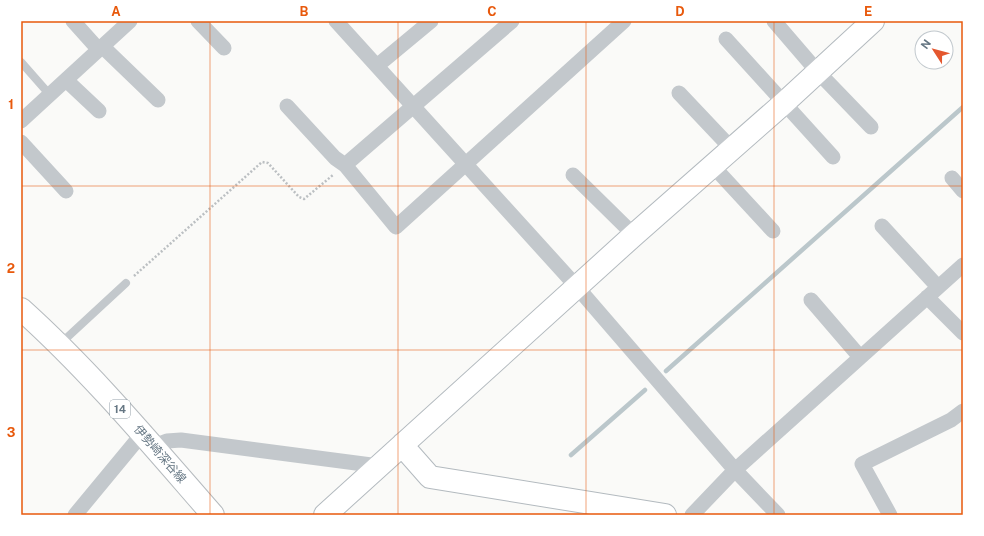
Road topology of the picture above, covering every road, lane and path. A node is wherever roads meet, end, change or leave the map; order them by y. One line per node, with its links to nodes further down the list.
1 (73, 21): 12 (street)
2 (130, 21): 12 (street)
3 (198, 21): 13 (street)
4 (336, 21): 15 (street)
5 (431, 21): 15 (street)
6 (512, 21): 10 (street)
7 (624, 21): 30 (street)
8 (774, 21): 16 (street)
9 (873, 21): 16 (street)
10 (496, 26): 23 (street)
11 (726, 39): 21 (street)
12 (101, 48): 17 (street); 20 (street)
13 (224, 48)
14 (21, 62): 19 (lane)
15 (378, 65): 23 (street)
16 (817, 71): 21 (street); 26 (street)
17 (66, 80): 19 (street); 24 (street)
18 (679, 93): 28 (street)
19 (50, 95): 25 (street)
20 (158, 100)
21 (784, 103): 28 (street); 29 (street)
22 (286, 106): 31 (street)
23 (413, 106): 30 (street); 31 (street)
24 (99, 111)
25 (21, 121)
26 (871, 127)
27 (21, 142): 35 (street)
28 (731, 148): 32 (street)
29 (833, 157)
30 (466, 163): 31 (street); 42 (street)
31 (345, 165): 41 (path)
32 (712, 165): 38 (street); 39 (street)
33 (573, 175): 39 (street)
34 (952, 178): 36 (street)
35 (66, 191)
36 (963, 191)
37 (882, 226): 43 (street)
38 (773, 231)
39 (634, 235): 42 (street)
40 (963, 265): 43 (street)
41 (126, 283): 48 (lane)
42 (577, 287): 52 (street); 54 (street)
43 (938, 287): 44 (street)
44 (927, 297): 47 (street); 49 (street)
45 (810, 300): 49 (street)
46 (21, 309): 48 (street, 伊勢崎深谷線 / 14)
47 (963, 333)
48 (60, 344): 51 (street, 伊勢崎深谷線 / 14)
49 (860, 358): 54 (street)
50 (963, 412): 62 (street)
51 (148, 440): 53 (street); 56 (street); 57 (street, 伊勢崎深谷線 / 14)
52 (403, 444): 53 (street); 55 (street)
53 (379, 466): 58 (street)
54 (735, 470): 60 (street); 61 (street)
55 (609, 511): 59 (street)
56 (75, 515)
57 (213, 515)
58 (326, 515)
59 (665, 515)
60 (692, 515)
61 (778, 515)
62 (890, 515)

